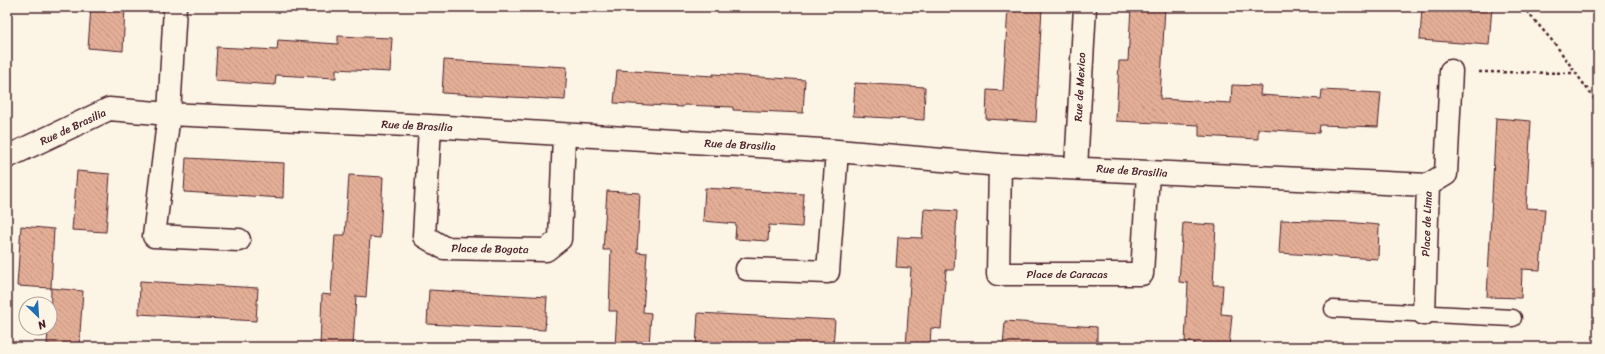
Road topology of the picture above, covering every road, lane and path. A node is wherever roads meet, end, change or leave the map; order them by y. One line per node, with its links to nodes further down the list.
1 (175, 7): 7 (street)
2 (1085, 7): 13 (street, Rue de Mexico)
3 (1523, 7): 5 (path)
4 (1450, 71): 5 (path); 15 (street, Place de Lima)
5 (1576, 73): 6 (path)
6 (1598, 104)
7 (169, 114): 8 (street, Rue de Brasilia); 11 (street, Rue de Brasilia); 16 (street)
8 (430, 126): 9 (street, Rue de Brasilia); 9 (street, Place de Bogota)
9 (564, 135): 10 (street, Rue de Brasilia)
10 (837, 151): 12 (street, Rue de Brasilia); 17 (street)
11 (7, 157)
12 (1000, 165): 13 (street, Rue de Brasilia); 14 (street, Place de Caracas)
13 (1076, 168): 14 (street, Rue de Brasilia)
14 (1148, 173): 15 (street, Rue de Brasilia)
15 (1428, 185): 19 (street, Place de Lima)
16 (239, 240)
17 (747, 269)
18 (1333, 309): 19 (lane)
19 (1424, 314): 20 (lane)
20 (1513, 318)

